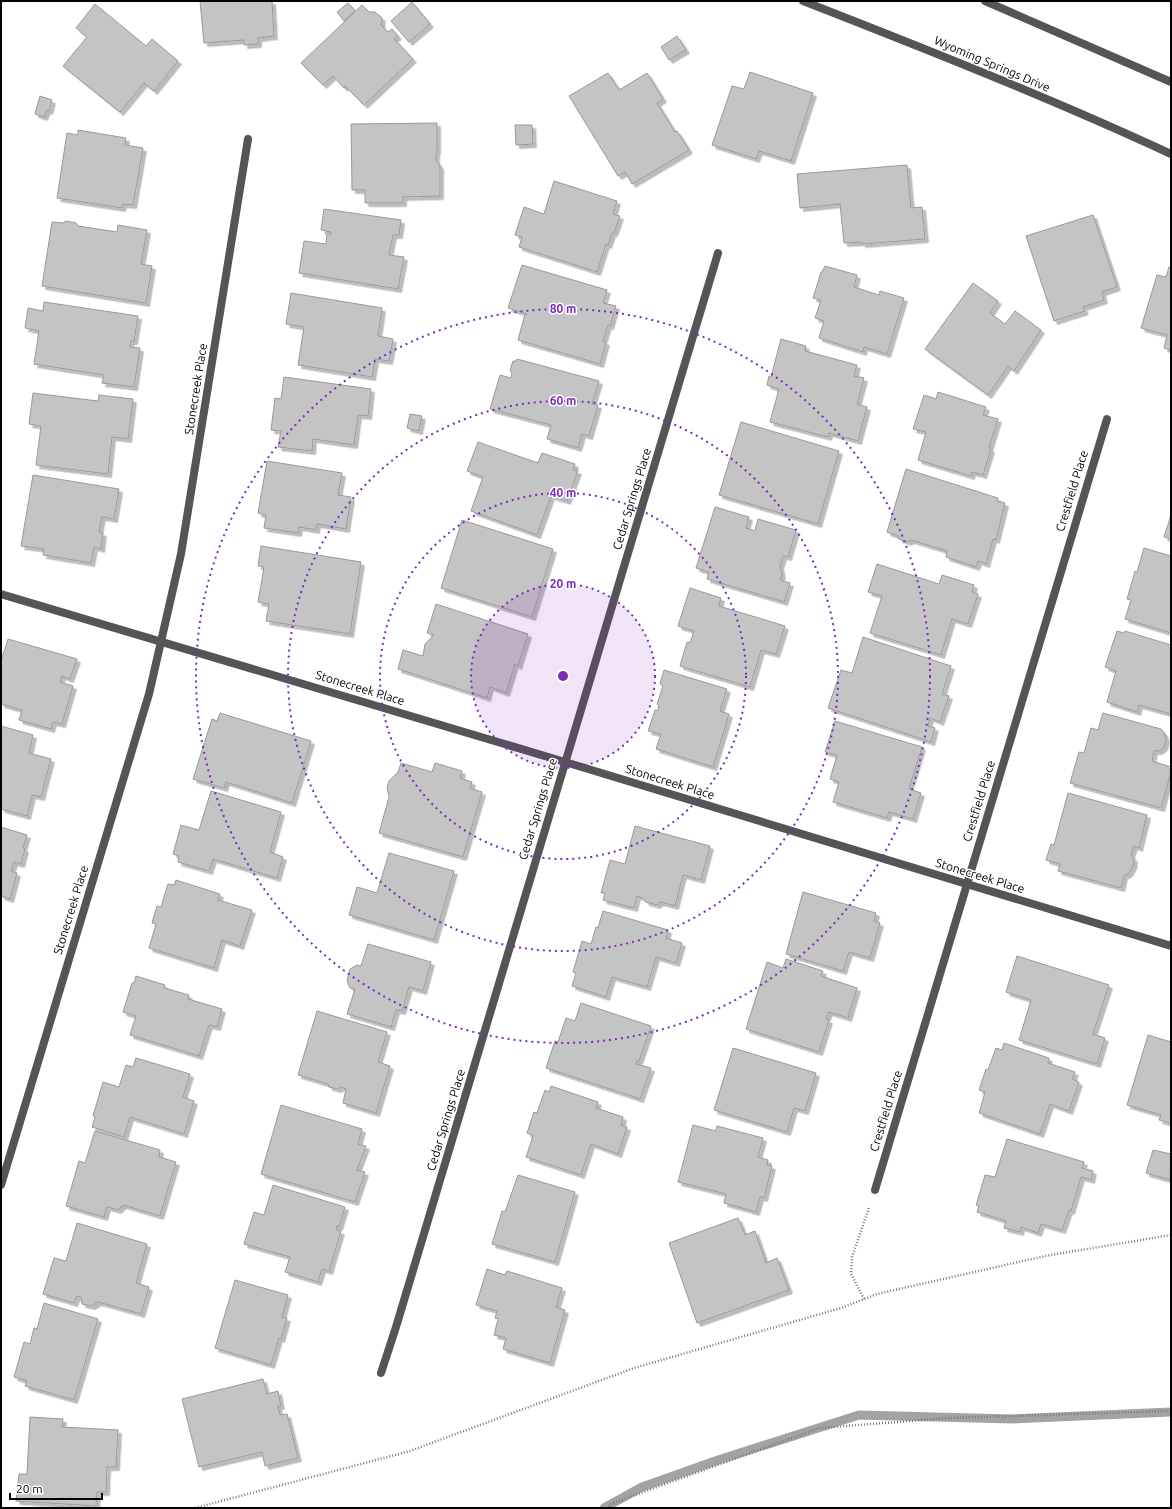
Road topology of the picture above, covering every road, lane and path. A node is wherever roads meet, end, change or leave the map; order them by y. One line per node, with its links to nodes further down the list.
1 (803, 1): 5 (street, Wyoming Springs Drive)
2 (986, 1): 3 (street)
3 (1171, 82)
4 (248, 139): 9 (street, Stonecreek Place)
5 (1171, 154)
6 (718, 253): 10 (street, Cedar Springs Place)
7 (1106, 419): 11 (street, Crestfield Place)
8 (1, 594): 9 (street, Stonecreek Place)
9 (162, 641): 10 (street, Stonecreek Place); 13 (street, Stonecreek Place)
10 (565, 762): 11 (street, Stonecreek Place); 17 (street, Cedar Springs Place)
11 (966, 884): 12 (street, Stonecreek Place); 14 (street, Crestfield Place)
12 (1171, 946)
13 (1, 1185)
14 (875, 1190): 16 (path)
15 (1171, 1235): 16 (path)
16 (864, 1299): 19 (path)
17 (381, 1373)
18 (1171, 1411): 20 (path)
19 (195, 1508)
20 (606, 1508)

